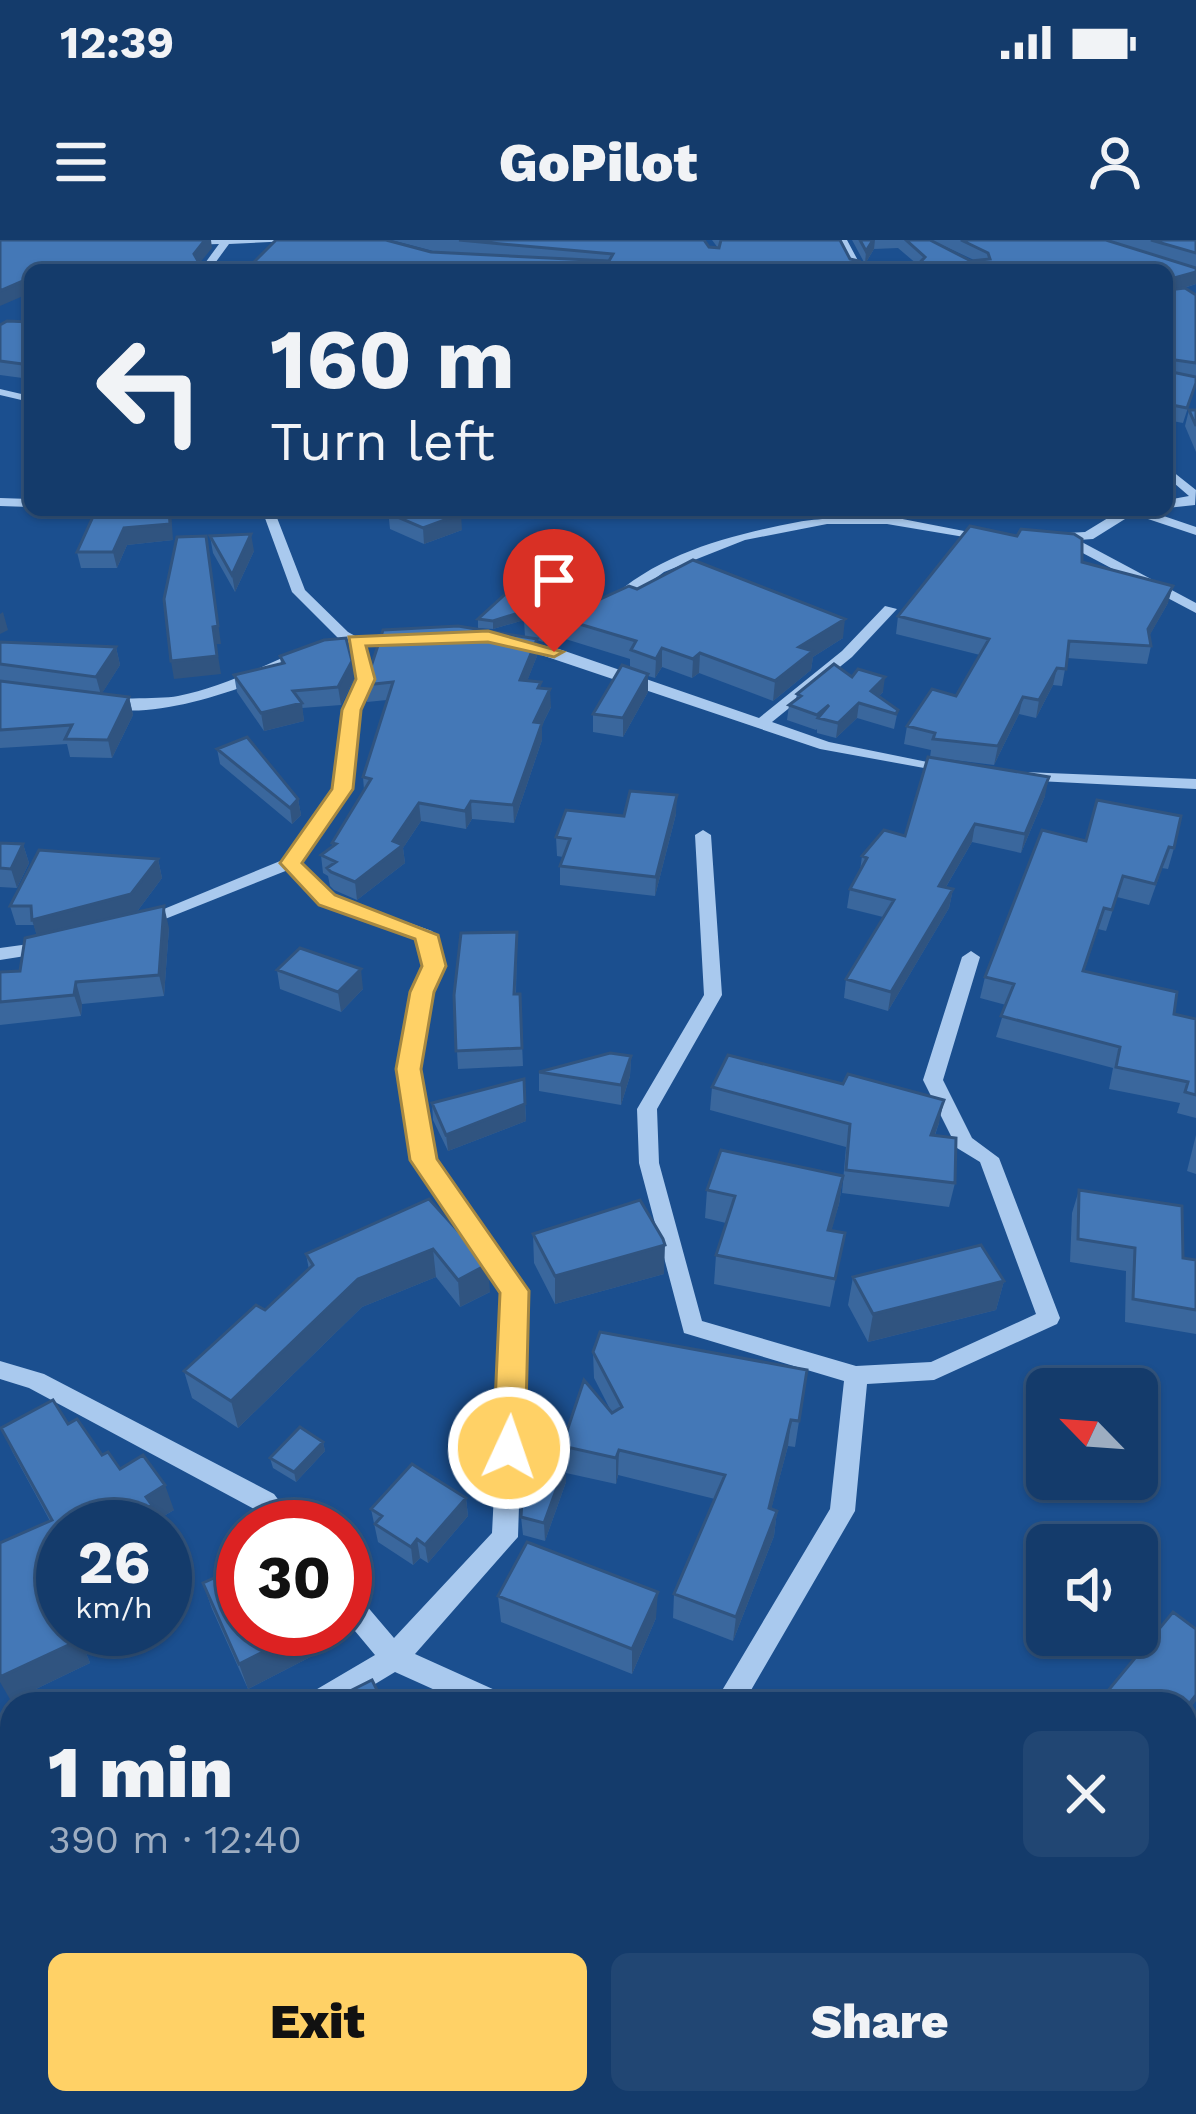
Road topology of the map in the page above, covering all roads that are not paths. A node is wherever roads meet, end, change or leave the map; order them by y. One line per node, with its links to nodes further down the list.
1 (305, 240): 3 (street)
2 (181, 242): 3 (street)
3 (225, 243): 4 (street)
4 (209, 264)
5 (1173, 476): 6 (street)
6 (1173, 504)
7 (270, 516): 23 (street)
8 (860, 516): 13 (street)
9 (878, 516): 13 (street)
10 (890, 516): 16 (street)
11 (1122, 516): 15 (street)
12 (1150, 516): 14 (street)
13 (853, 520): 18 (street)
14 (1196, 531)
15 (1061, 536): 17 (street); 20 (street)
16 (1018, 539)
17 (1036, 539)
18 (599, 607)
19 (890, 609): 25 (street)
20 (1196, 609)
21 (520, 632): 25 (street)
22 (431, 636): 23 (street)
23 (349, 638): 24 (street); 30 (street)
24 (82, 699)
25 (762, 724): 26 (street)
26 (970, 775)
27 (1012, 777): 28 (street)
28 (1196, 784)
29 (703, 835): 36 (street)
30 (291, 863): 31 (street); 39 (street)
31 (122, 928)
32 (61, 944): 33 (street)
33 (0, 954)
34 (971, 957): 36 (street)
35 (0, 1370): 37 (street)
36 (856, 1375): 42 (street)
37 (261, 1500)
38 (372, 1632): 39 (street)
39 (394, 1658): 40 (street); 41 (street)
40 (337, 1692)
41 (469, 1692)
42 (735, 1692)

